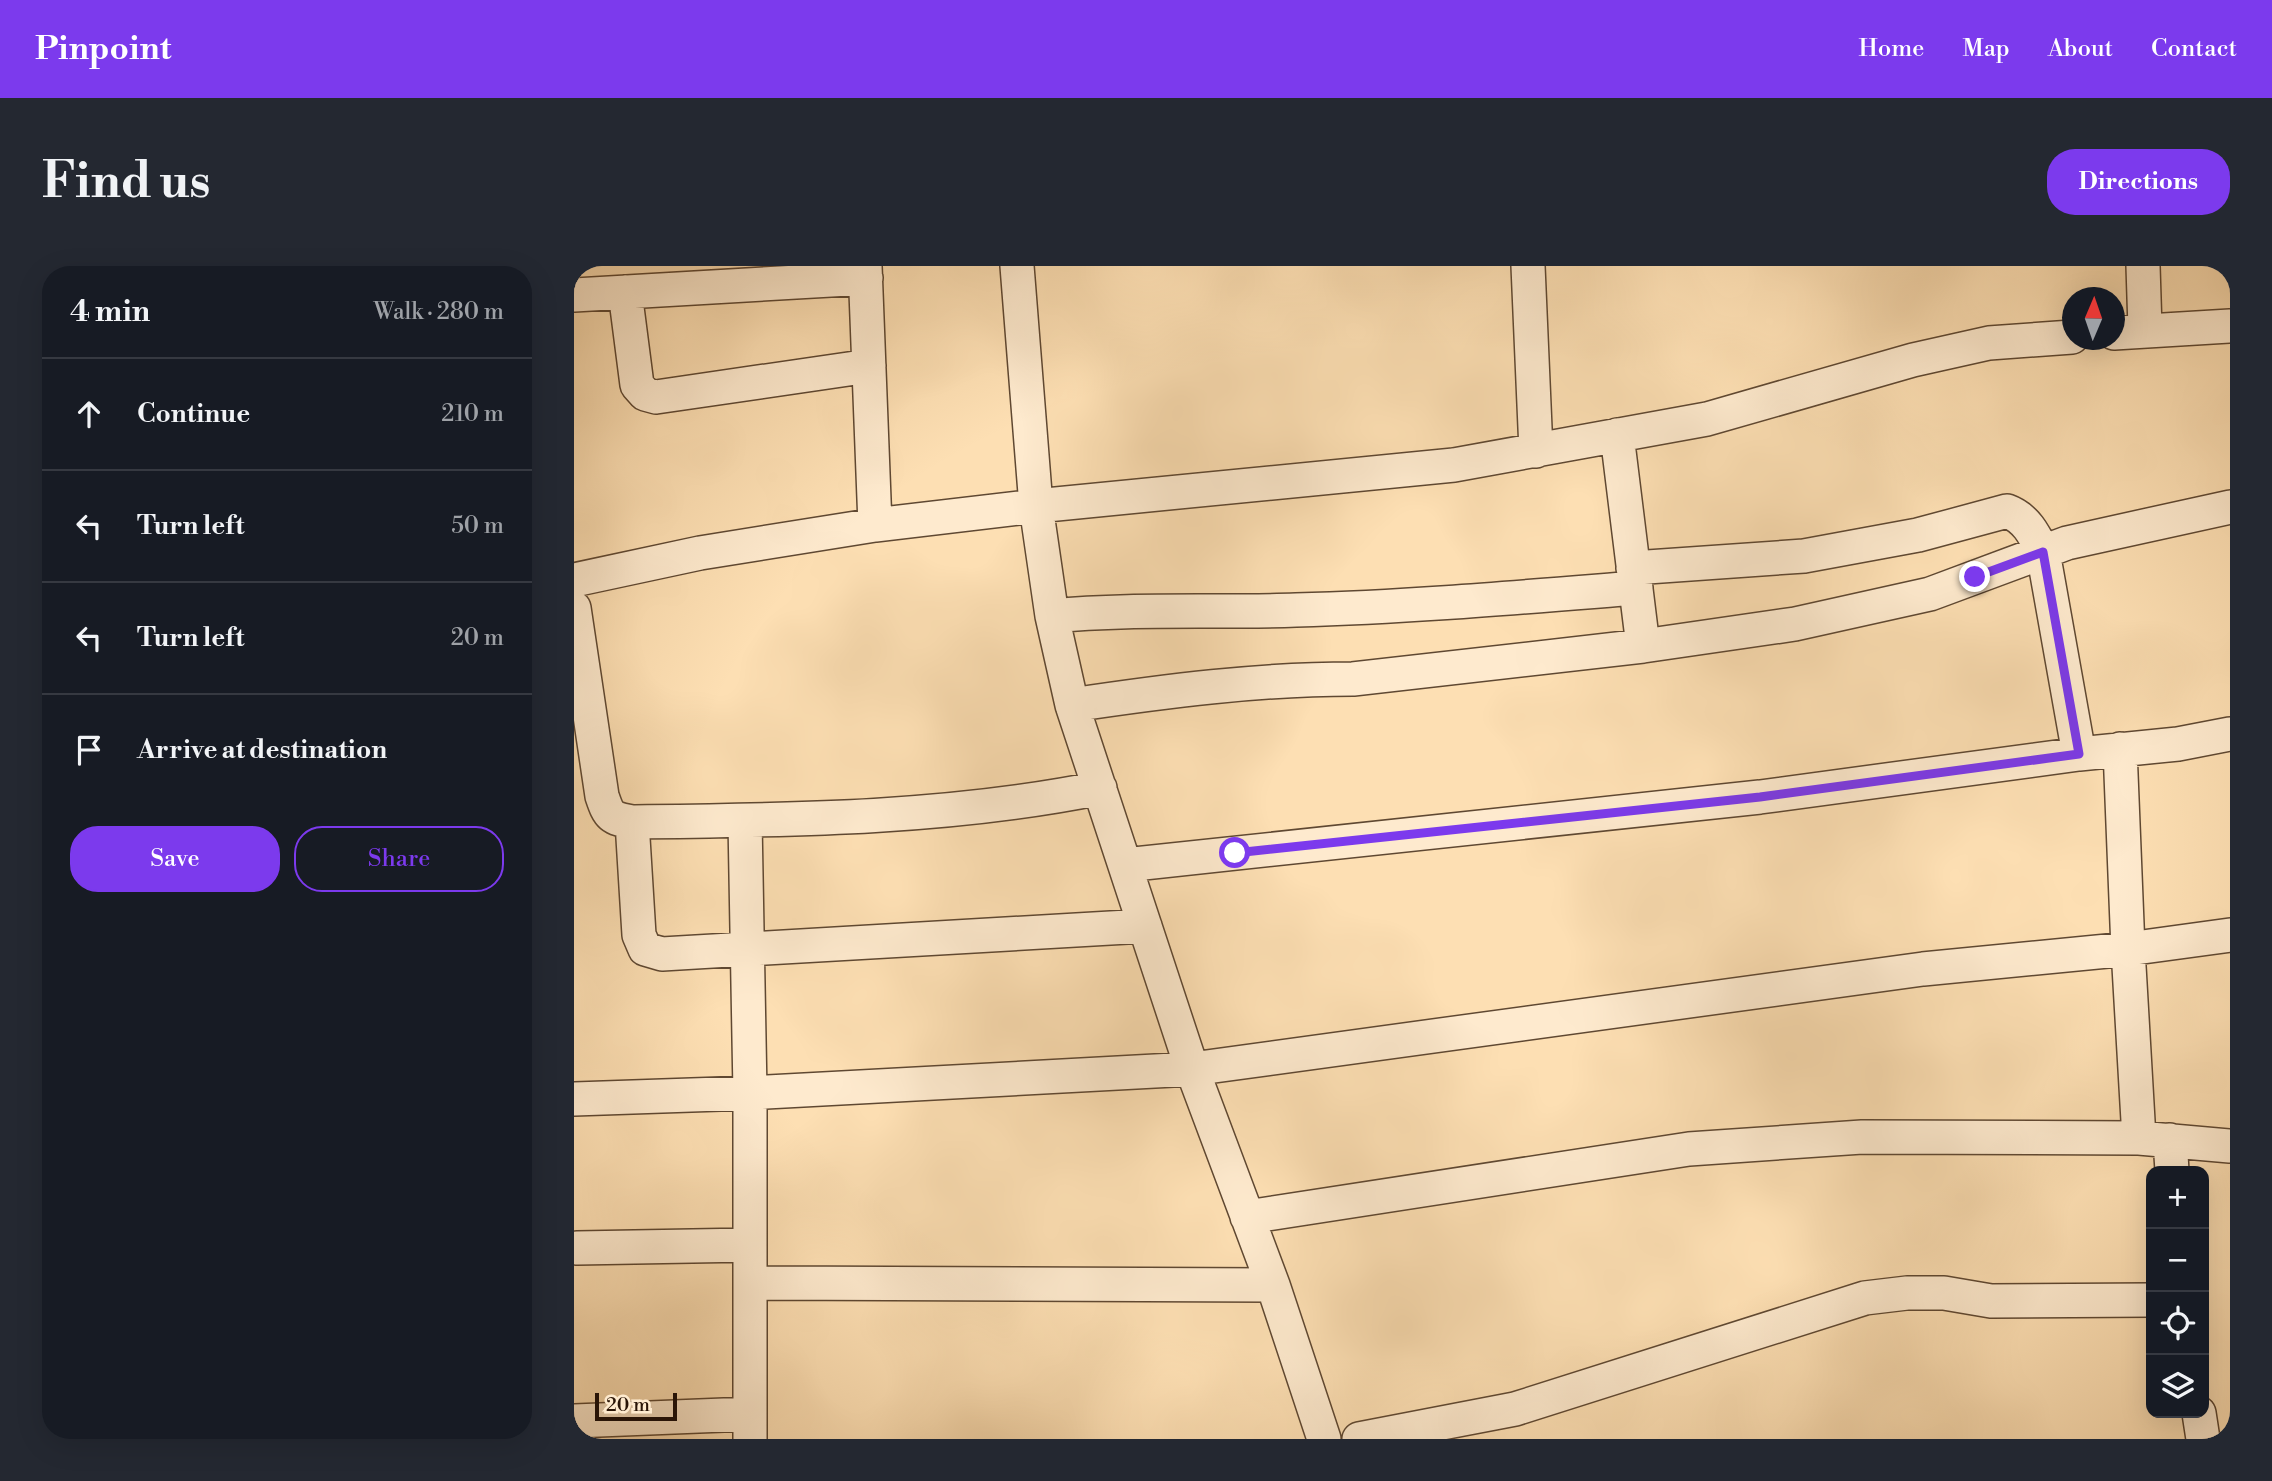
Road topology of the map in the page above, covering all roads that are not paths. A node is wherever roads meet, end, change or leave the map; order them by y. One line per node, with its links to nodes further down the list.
1 (1017, 266): 13 (street)
2 (1528, 266): 12 (street)
3 (2143, 266): 8 (street)
4 (866, 272): 5 (street); 10 (street)
5 (625, 292): 6 (street); 10 (street)
6 (574, 295)
7 (2230, 326): 8 (street)
8 (2129, 331)
9 (2062, 338): 11 (street)
10 (869, 366): 15 (street)
11 (1617, 435): 12 (street); 17 (street)
12 (1536, 451): 13 (street)
13 (1037, 506): 15 (street); 20 (street)
14 (2230, 507): 16 (street)
15 (875, 525): 18 (street)
16 (2043, 552): 17 (street); 21 (street); 25 (street)
17 (1634, 578): 20 (street); 21 (street)
18 (574, 580)
19 (574, 608): 26 (street)
20 (1052, 616): 22 (street)
21 (1643, 646): 22 (street)
22 (1072, 705): 27 (street)
23 (2230, 734): 24 (street)
24 (2120, 749): 25 (street); 33 (street)
25 (2079, 754): 30 (street)
26 (585, 759): 29 (street)
27 (1100, 788): 28 (street); 30 (street)
28 (746, 821): 29 (street); 34 (street)
29 (632, 822): 34 (street)
30 (1125, 865): 31 (street)
31 (1145, 926): 34 (street); 35 (street)
32 (2230, 935): 33 (street)
33 (2128, 949): 35 (street); 39 (street)
34 (748, 950): 36 (street)
35 (1192, 1069): 36 (street); 40 (street)
36 (750, 1093): 37 (street); 41 (street)
37 (574, 1099)
38 (2230, 1146): 39 (street)
39 (2160, 1150): 40 (street)
40 (1247, 1217): 44 (street)
41 (750, 1245): 42 (street); 43 (street)
42 (577, 1248)
43 (751, 1283): 44 (street); 48 (street)
44 (1273, 1285): 49 (street)
45 (2146, 1300): 50 (street)
46 (2200, 1418): 51 (street)
47 (574, 1421): 48 (street)
48 (749, 1426)
49 (1324, 1439)
50 (1359, 1439)
51 (2203, 1439)

